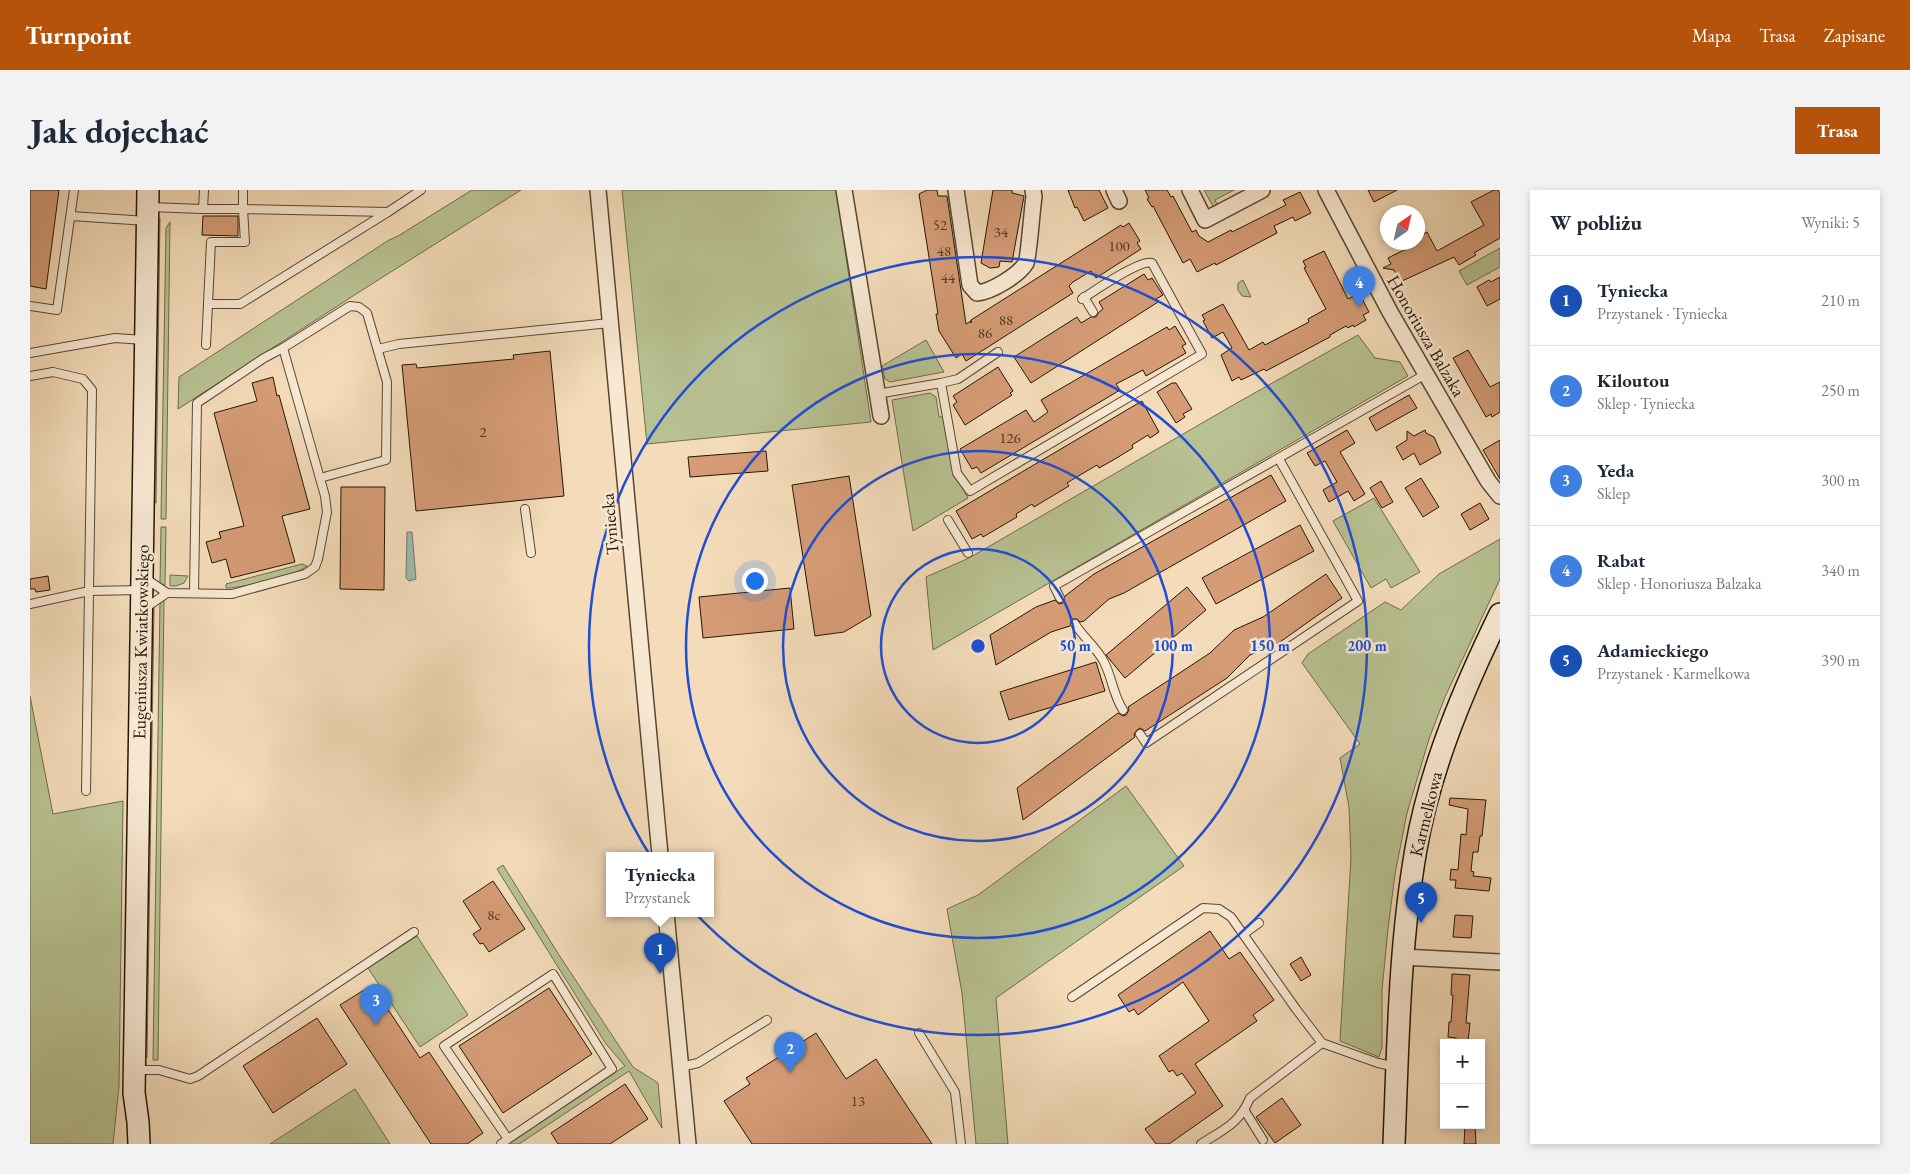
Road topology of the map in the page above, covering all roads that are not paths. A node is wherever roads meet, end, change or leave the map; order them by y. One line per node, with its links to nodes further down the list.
1 (74, 190): 18 (lane)
2 (204, 190): 16 (lane)
3 (243, 190): 15 (lane)
4 (404, 190): 13 (lane)
5 (421, 190): 13 (lane)
6 (598, 190): 22 (street, Tyniecka)
7 (844, 190): 32 (street)
8 (956, 190): 9 (street)
9 (1033, 190)
10 (1190, 190): 11 (street)
11 (1262, 190)
12 (1326, 190): 29 (street, Honoriusza Balzaka)
13 (408, 199): 17 (lane)
14 (147, 206): 16 (lane); 18 (lane); 23 (main road, Eugeniusza Kwiatkowskiego)
15 (243, 209): 16 (lane); 17 (lane); 19 (lane)
16 (203, 210)
17 (388, 212): 19 (lane)
18 (71, 216): 20 (lane)
19 (208, 304): 24 (lane)
20 (30, 306)
21 (1094, 312): 31 (lane)
22 (610, 323): 26 (lane); 53 (street, Tyniecka)
23 (146, 340): 28 (lane); 41 (main road, Eugeniusza Kwiatkowskiego)
24 (206, 345)
25 (283, 348): 26 (lane); 35 (lane); 44 (lane)
26 (378, 349): 35 (lane)
27 (998, 352): 31 (lane)
28 (30, 354)
29 (1426, 374): 34 (lane); 36 (street, Honoriusza Balzaka)
30 (30, 376): 42 (lane)
31 (941, 383): 32 (lane)
32 (877, 394): 33 (street)
33 (881, 416)
34 (1279, 459): 45 (lane); 51 (lane)
35 (320, 478): 44 (lane)
36 (1500, 496)
37 (525, 509): 40 (lane)
38 (948, 520): 39 (lane)
39 (968, 552)
40 (531, 553)
41 (142, 583): 42 (lane); 43 (lane); 47 (main road, Eugeniusza Kwiatkowskiego)
42 (89, 591): 46 (lane); 52 (lane)
43 (167, 593): 44 (lane); 47 (lane)
44 (194, 593)
45 (1060, 598)
46 (30, 604)
47 (141, 612): 66 (main road, Eugeniusza Kwiatkowskiego)
48 (1500, 614): 58 (main road, Karmelkowa)
49 (1075, 624): 50 (lane)
50 (1123, 710)
51 (1140, 734)
52 (86, 791)
53 (660, 852)
54 (666, 917): 64 (street)
55 (1259, 923): 57 (lane)
56 (414, 932): 66 (lane)
57 (1244, 933): 60 (lane); 63 (lane)
58 (1402, 957): 59 (street); 65 (main road, Karmelkowa)
59 (1500, 962)
60 (1072, 998)
61 (767, 1020): 64 (lane)
62 (919, 1033): 74 (lane)
63 (1322, 1043): 65 (lane); 68 (lane)
64 (680, 1067): 73 (street)
65 (1397, 1068): 76 (main road, Karmelkowa)
66 (134, 1070): 67 (main road, Eugeniusza Kwiatkowskiego)
67 (134, 1094): 71 (main road, Eugeniusza Kwiatkowskiego); 72 (main road, Eugeniusza Kwiatkowskiego)
68 (1245, 1111): 69 (lane); 75 (lane)
69 (1263, 1140)
70 (504, 1142): 70 (lane)
71 (126, 1144)
72 (139, 1144)
73 (688, 1144)
74 (961, 1144)
75 (1201, 1144)
76 (1394, 1144)

